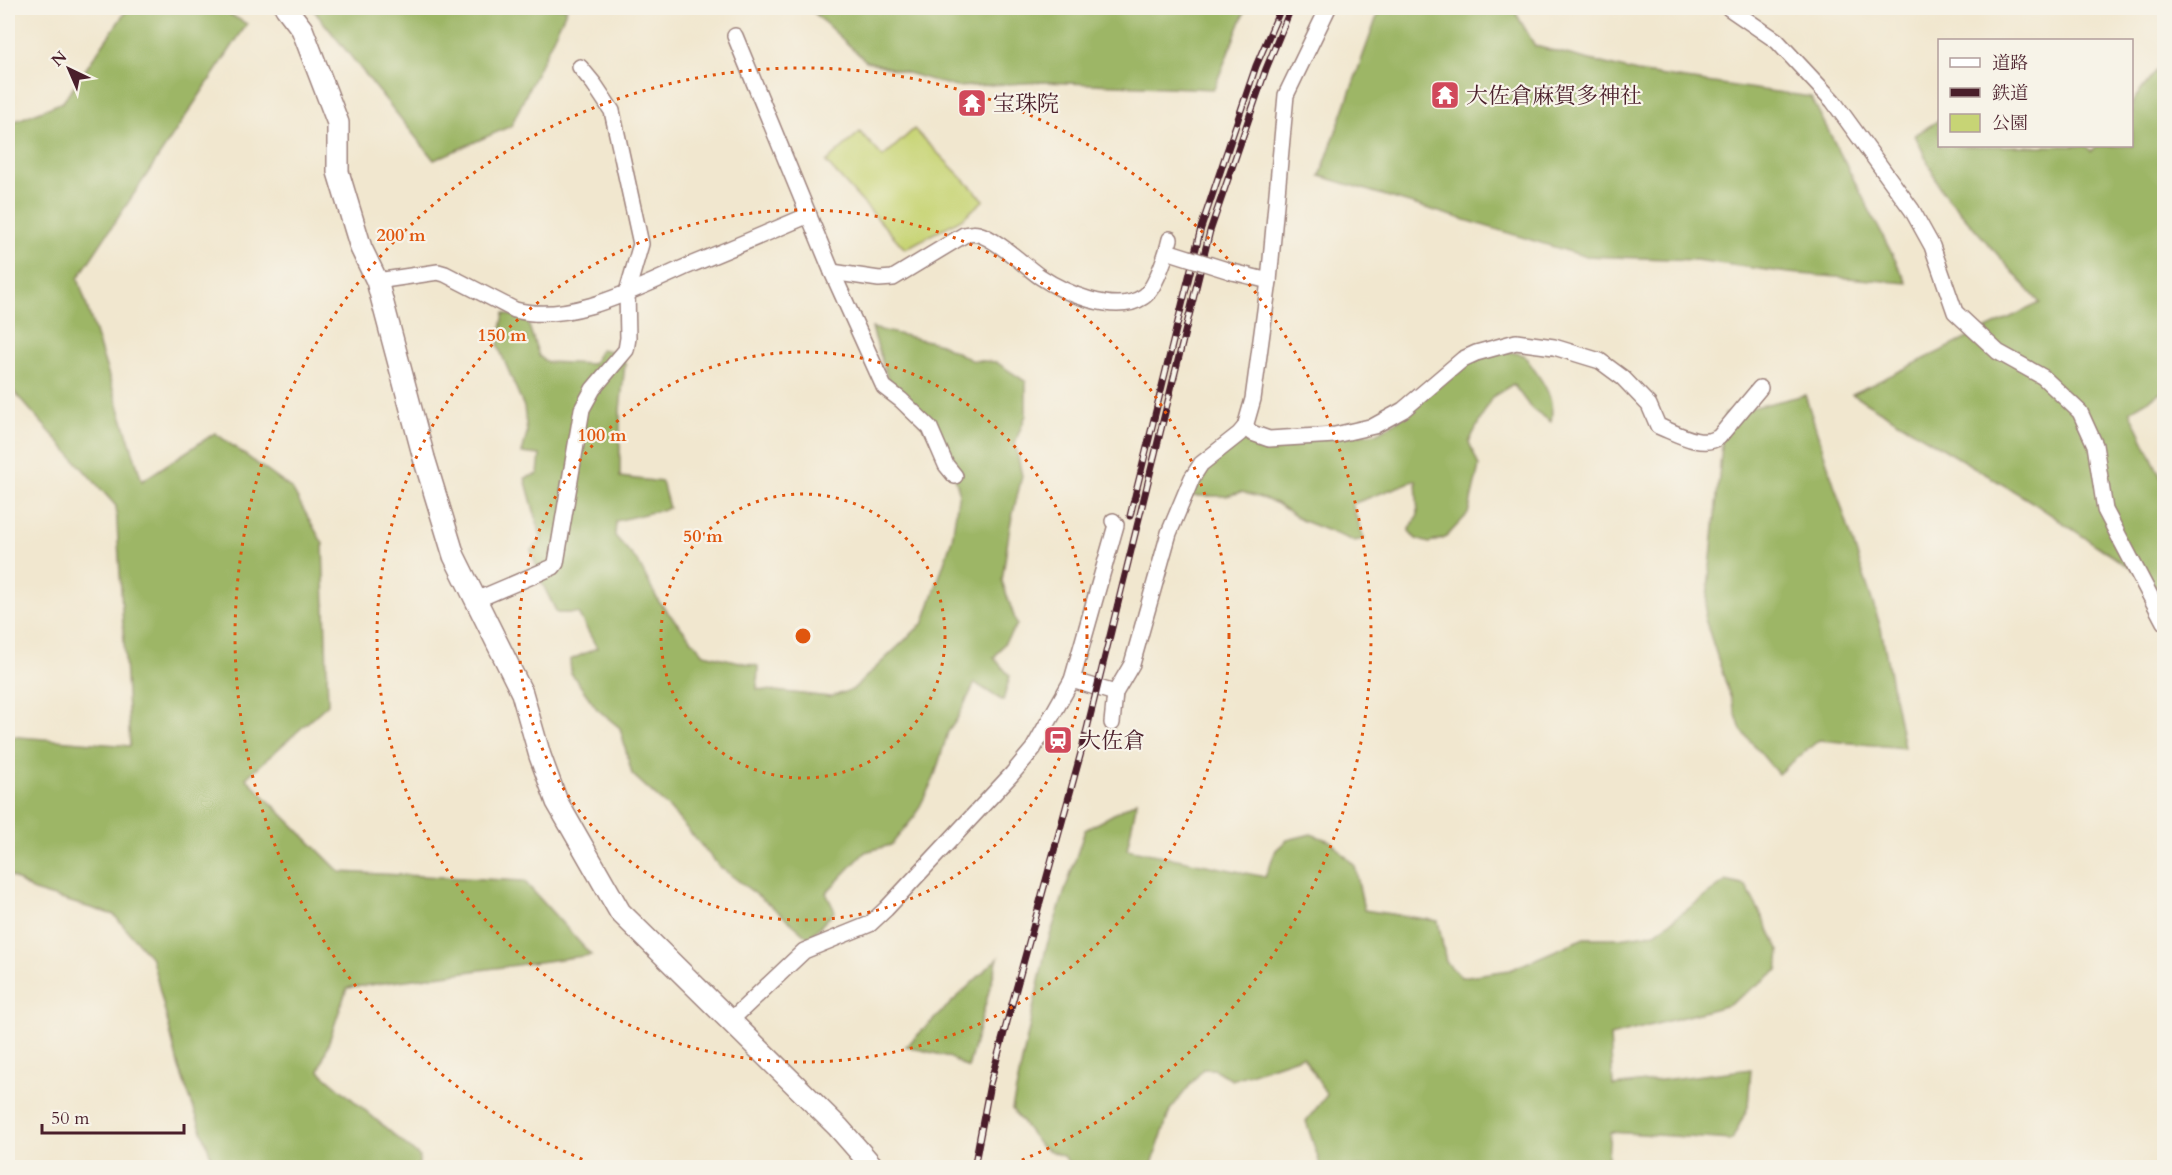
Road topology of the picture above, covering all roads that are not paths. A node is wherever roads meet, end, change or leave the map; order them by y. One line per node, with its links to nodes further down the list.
1 (286, 8): 8 (street)
2 (1328, 8): 9 (street)
3 (1729, 8): 16 (street)
4 (735, 36): 6 (street)
5 (580, 67): 10 (street)
6 (809, 215): 7 (street); 10 (street)
7 (832, 272): 9 (street, bridge); 13 (street)
8 (377, 281): 10 (street); 15 (street)
9 (1269, 281): 12 (street)
10 (627, 292): 15 (street)
11 (1761, 388): 12 (street)
12 (1245, 427): 18 (street)
13 (955, 476)
14 (1113, 521): 17 (street)
15 (476, 600): 20 (street)
16 (2164, 622)
17 (1072, 680): 18 (street); 20 (street)
18 (1115, 693): 19 (street)
19 (1112, 723)
20 (730, 1020): 21 (street)
21 (874, 1167)

